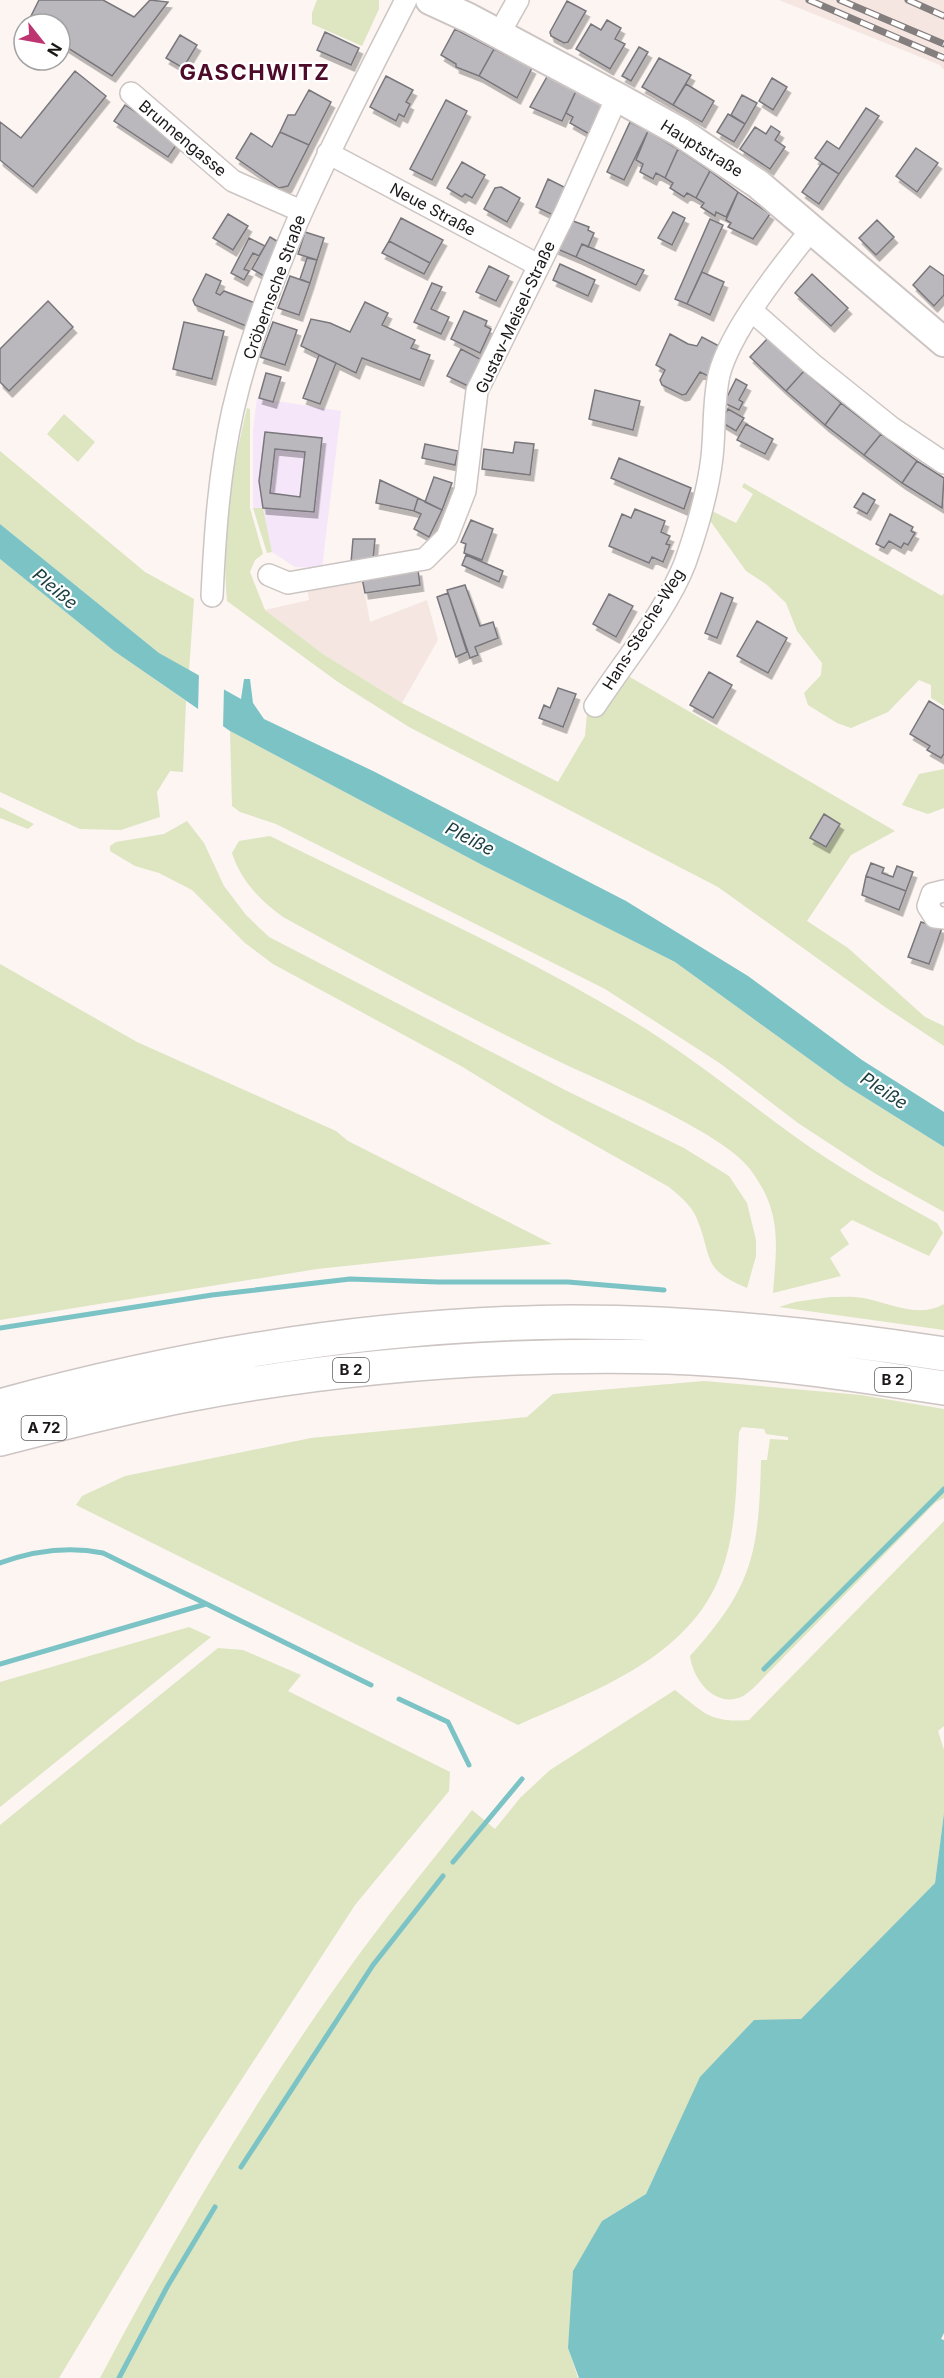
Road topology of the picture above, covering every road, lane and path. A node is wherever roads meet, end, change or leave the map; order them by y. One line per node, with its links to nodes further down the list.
1 (406, 0): 7 (street, Cröbernsche Straße)
2 (429, 0): 4 (main road, Hauptstraße)
3 (518, 0): 4 (street)
4 (499, 34): 6 (main road, Hauptstraße)
5 (131, 93): 8 (street, Brunnengasse)
6 (617, 97): 9 (main road, Hauptstraße); 10 (street, Gustav-Meisel-Straße)
7 (328, 153): 8 (street, Cröbernsche Straße); 10 (street, Neue Straße)
8 (301, 211): 15 (street, Cröbernsche Straße)
9 (812, 230): 11 (street, Hans-Steche-Weg); 12 (main road, Hauptstraße)
10 (538, 265): 14 (street, Gustav-Meisel-Straße)
11 (752, 311): 13 (street); 16 (street, Hans-Steche-Weg)
12 (944, 342)
13 (944, 463)
14 (269, 575)
15 (212, 596)
16 (595, 706)
17 (944, 891): 18 (street)
18 (944, 918)
19 (944, 1354): 21 (highway, B 2)
20 (944, 1388): 24 (highway, B 2)
21 (60, 1390): 22 (highway); 23 (highway, A 72)
22 (0, 1393)
23 (0, 1406)
24 (88, 1417): 25 (highway, A 72); 26 (highway)
25 (0, 1439)
26 (0, 1459)

